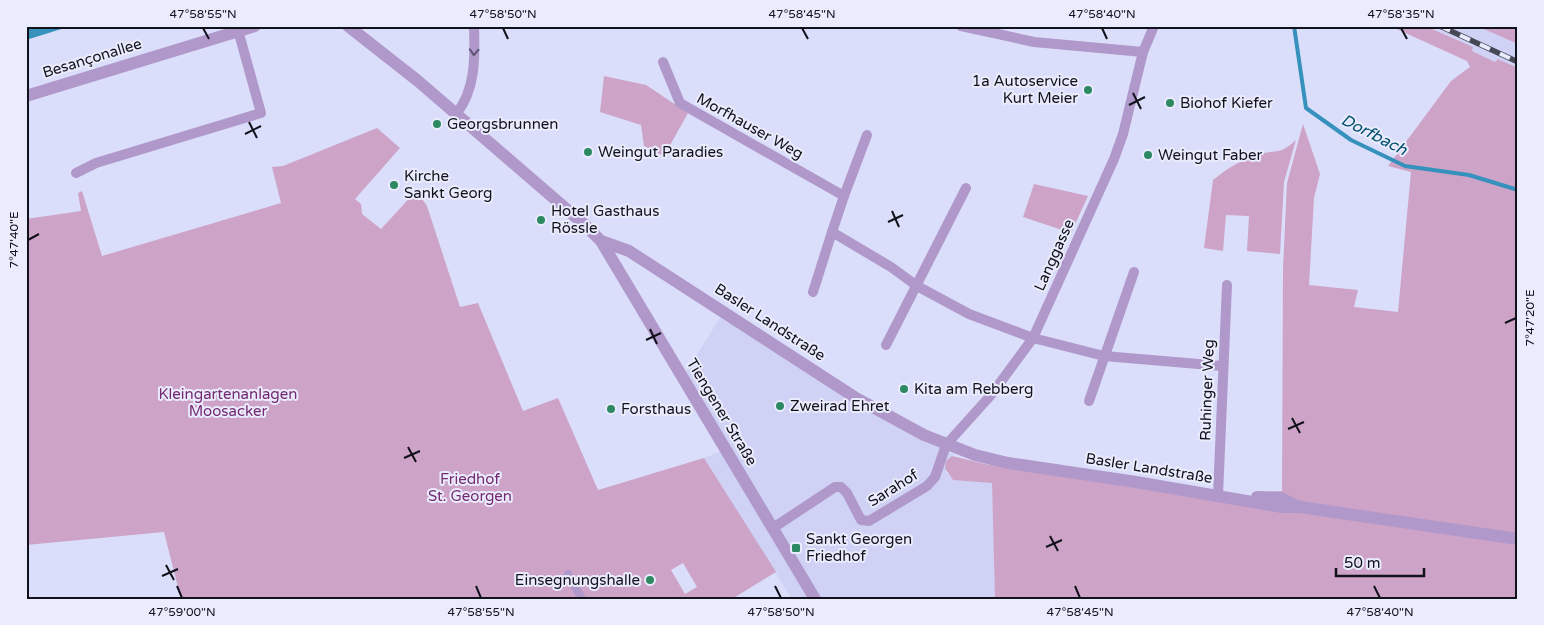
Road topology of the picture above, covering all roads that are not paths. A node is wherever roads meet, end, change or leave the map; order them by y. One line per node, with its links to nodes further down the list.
1 (254, 26): 6 (street, Besançonallee)
2 (348, 26): 10 (street, Basler Landstraße)
3 (474, 26): 10 (street, one-way to 10)
4 (961, 26): 7 (street)
5 (1154, 26): 7 (street, Langgasse)
6 (238, 30): 9 (street, Besançonallee); 12 (street)
7 (1143, 52): 21 (street, Langgasse)
8 (663, 62): 14 (street, Morfhauser Weg)
9 (26, 96)
10 (456, 114): 16 (street, Basler Landstraße)
11 (867, 135): 14 (street)
12 (76, 173)
13 (966, 188): 18 (street)
14 (844, 196): 15 (street)
15 (832, 232): 18 (street); 20 (street)
16 (601, 241): 26 (street, Basler Landstraße); 28 (street, Tiengener Straße)
17 (1134, 272): 23 (street)
18 (917, 286): 21 (street); 22 (street)
19 (1227, 286): 24 (street, Ruhinger Weg)
20 (813, 292)
21 (1033, 338): 23 (street); 26 (street, Langgasse)
22 (886, 345)
23 (1104, 356): 24 (street); 25 (street)
24 (1222, 366): 27 (street, Ruhinger Weg)
25 (1089, 402)
26 (946, 446): 27 (street, Basler Landstraße); 28 (street, Sarahof)
27 (1218, 495): 29 (street, Basler Landstraße)
28 (773, 528): 32 (street, Tiengener Straße)
29 (1518, 539)
30 (568, 574): 31 (street)
31 (582, 599)
32 (815, 599)

